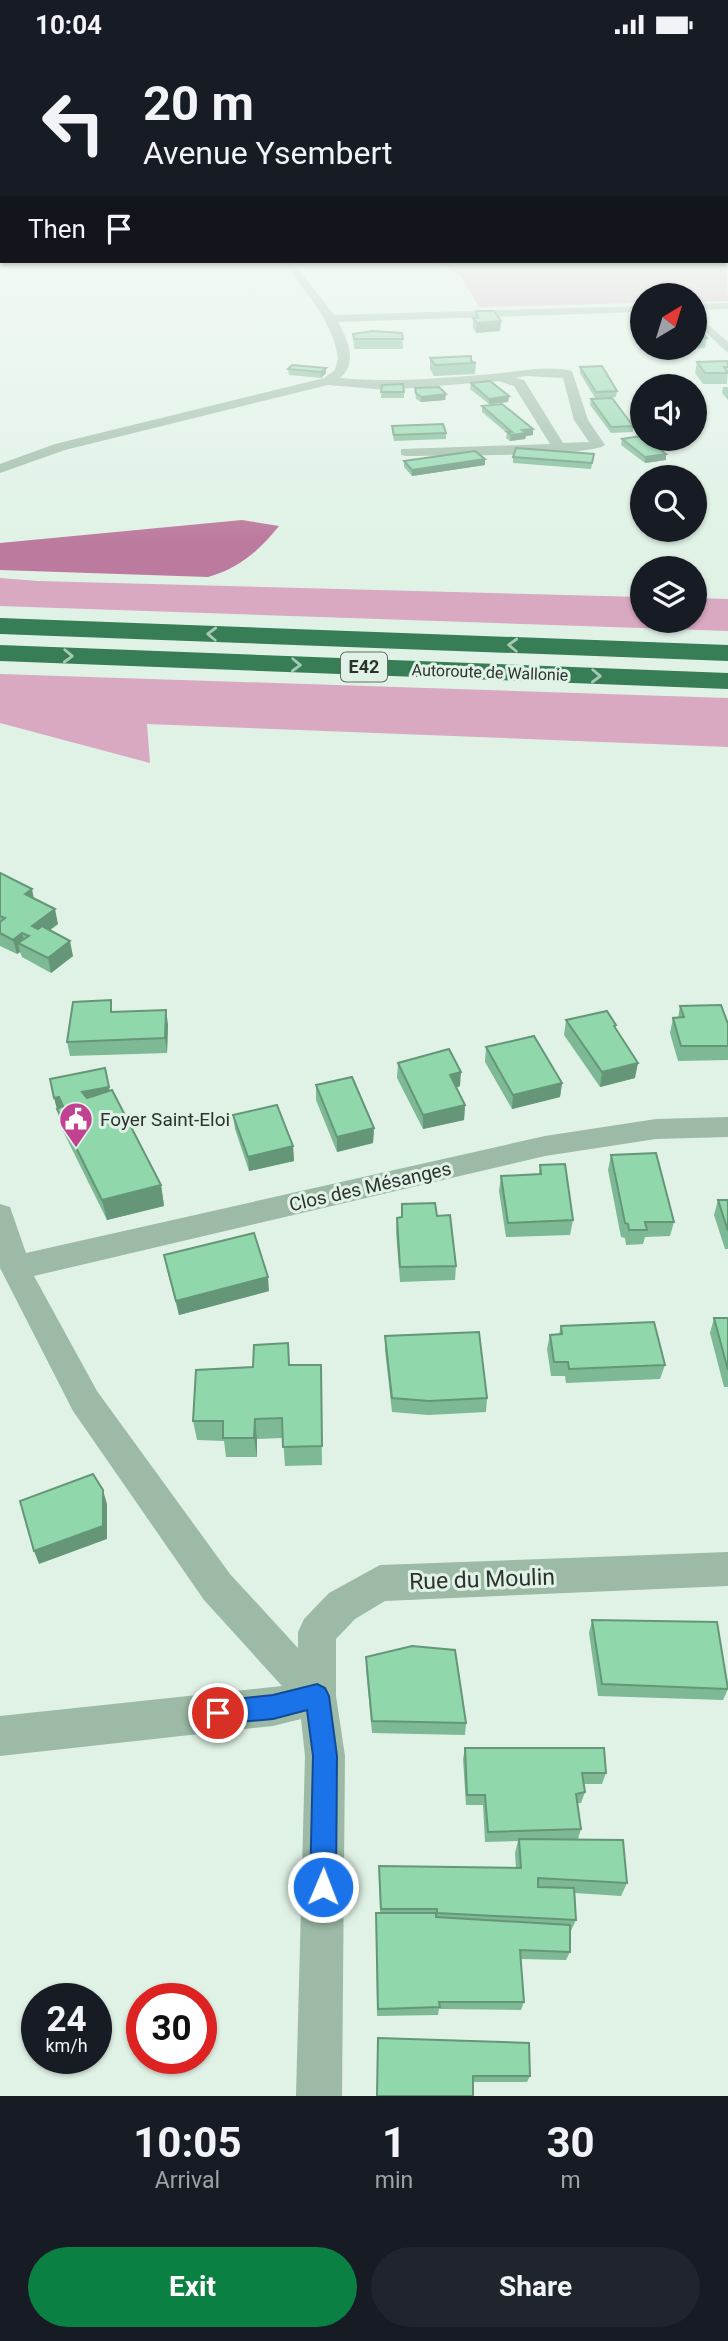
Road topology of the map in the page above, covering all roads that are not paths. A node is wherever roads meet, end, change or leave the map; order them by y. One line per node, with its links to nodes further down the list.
1 (342, 352): 3 (street)
2 (499, 377): 3 (street); 4 (street); 4 (street)
3 (328, 381): 6 (street)
4 (559, 448): 5 (street)
5 (406, 452)
6 (0, 469)
7 (0, 626): 9 (highway, Autoroute de Wallonie / E42, one-way to 7)
8 (0, 653): 10 (highway, Autoroute de Wallonie / E42, one-way to 10)
9 (728, 653)
10 (728, 681)
11 (728, 1127): 13 (street, Clos des Mésanges)
12 (0, 1215): 13 (street)
13 (15, 1268): 15 (street)
14 (728, 1569): 15 (street, Rue du Moulin)
15 (317, 1696): 16 (street); 17 (street)
16 (0, 1736)
17 (319, 2096)

